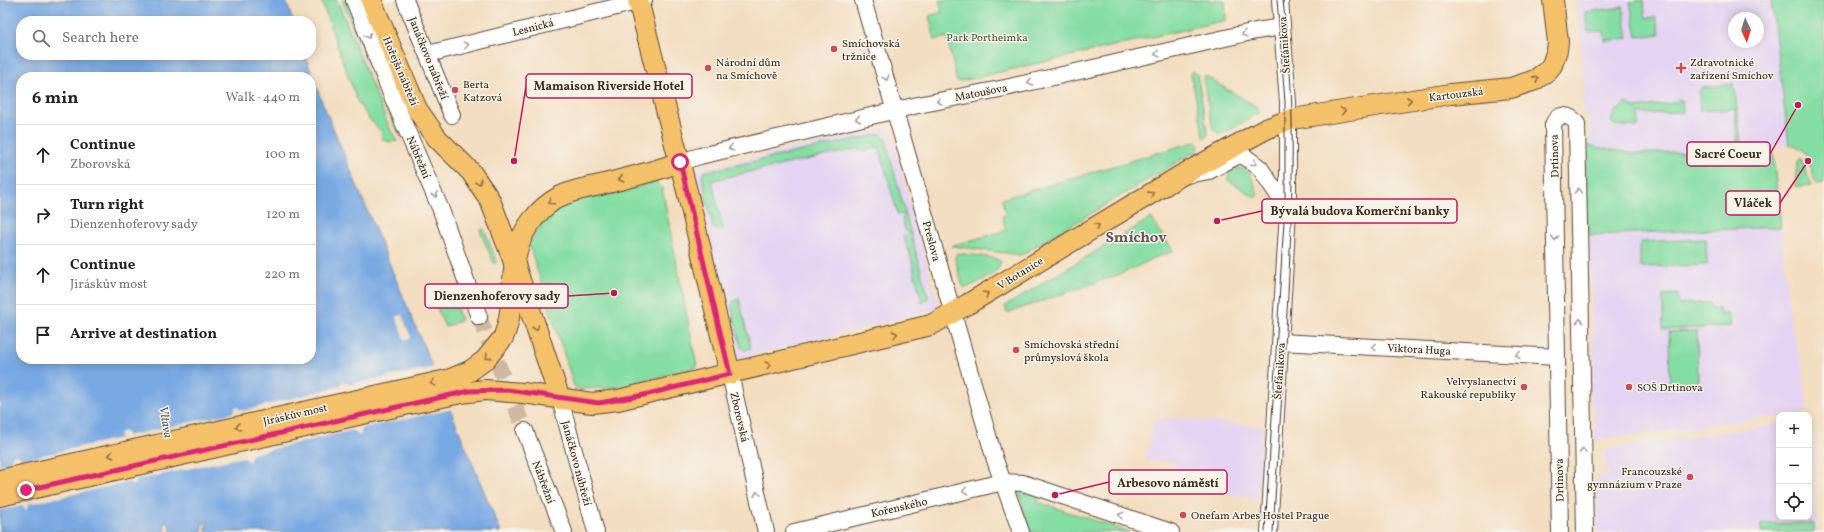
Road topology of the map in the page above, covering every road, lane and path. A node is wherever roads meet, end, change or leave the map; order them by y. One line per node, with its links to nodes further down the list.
1 (354, 0): 19 (street, Nábřežní, one-way to 19)
2 (371, 0): 13 (main road, Hořejší nábřeží)
3 (405, 0): 9 (street, Janáčkovo nábřeží)
4 (640, 0): 9 (street, Lesnická, one-way to 4); 14 (main road, Zborovská)
5 (863, 0): 10 (street, Preslova, one-way to 10)
6 (1280, 0): 8 (street, Štefánikova)
7 (1553, 0): 12 (main road, Kartouzská, one-way to 7)
8 (1282, 27): 10 (street, Matoušova, one-way to 10); 12 (street, Štefánikova)
9 (428, 54): 11 (street, Janáčkovo nábřeží)
10 (896, 110): 14 (street, Matoušova, one-way to 14); 18 (street, Preslova)
11 (452, 115)
12 (1288, 120): 15 (main road, V Botanice); 16 (street, Štefánikova)
13 (437, 138): 17 (main road, Janáčkovo nábřeží, one-way to 17)
14 (680, 162): 17 (main road, Jiráskův most, one-way to 17); 22 (main road, Zborovská)
15 (1180, 176): 16 (street, one-way to 16); 18 (main road, V Botanice, one-way to 15)
16 (1288, 210): 20 (street, Štefánikova)
17 (515, 265): 23 (main road, Janáčkovo nábřeží, one-way to 23); 25 (main road, Jiráskův most, one-way to 25, bridge)
18 (952, 313): 22 (main road, V Botanice, one-way to 18); 26 (street, Preslova)
19 (479, 317)
20 (1281, 342): 21 (street, Viktora Huga, one-way to 20); 34 (street, Štefánikova)
21 (1557, 357): 35 (street, Drtinova); 36 (street, Drtinova, one-way to 21)
22 (730, 374): 23 (main road, V Botanice); 30 (street, Zborovská, one-way to 22)
23 (560, 399): 27 (main road, Jiráskův most, bridge); 29 (street, Janáčkovo nábřeží)
24 (525, 431): 28 (street, Nábřežní)
25 (0, 480)
26 (1003, 482): 31 (street, Kořenského, one-way to 31); 32 (street, Preslova); 33 (street, Kořenského, one-way to 26)
27 (0, 496)
28 (564, 532)
29 (596, 532)
30 (766, 532)
31 (794, 532)
32 (1021, 532)
33 (1172, 532)
34 (1269, 532)
35 (1560, 532)
36 (1585, 532)

